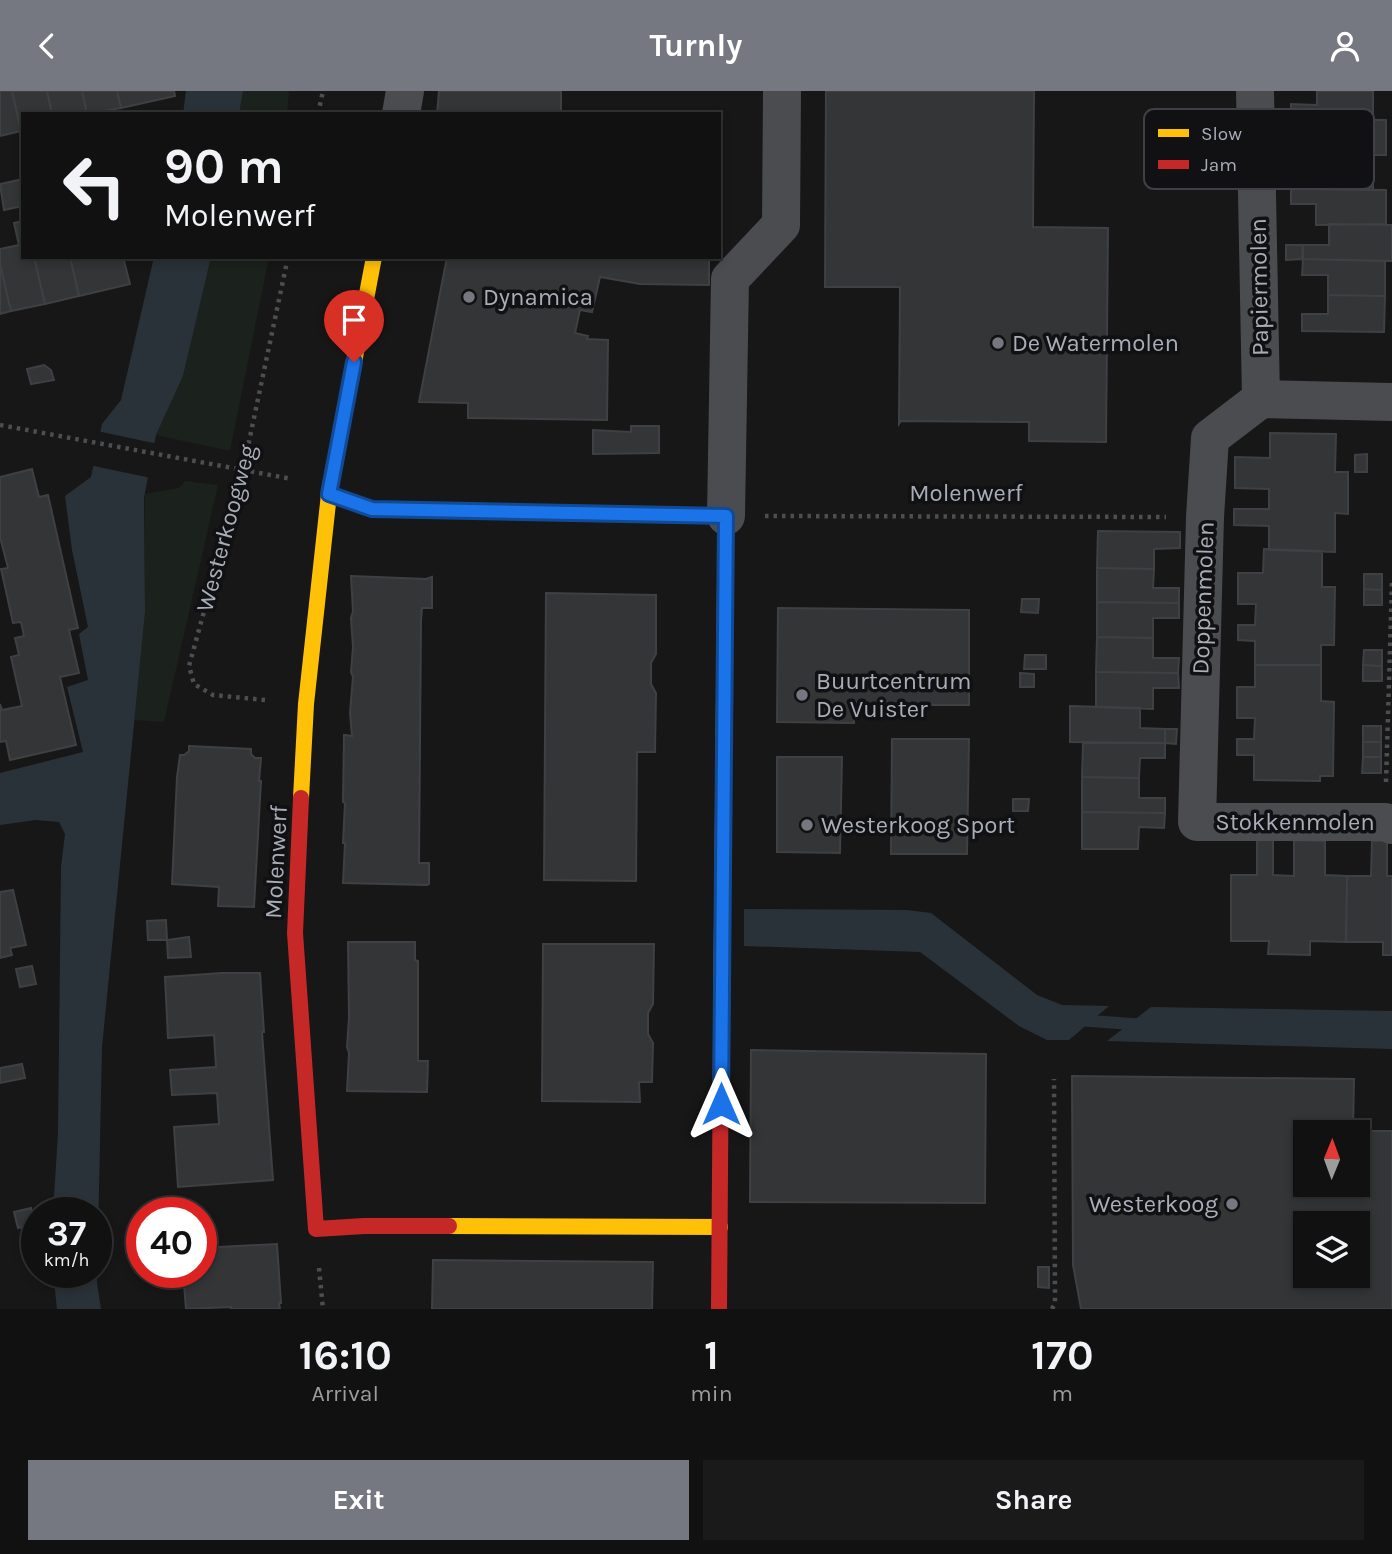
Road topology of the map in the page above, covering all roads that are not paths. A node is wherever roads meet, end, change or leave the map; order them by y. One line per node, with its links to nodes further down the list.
1 (405, 91): 5 (street)
2 (782, 91): 11 (street)
3 (1255, 91): 4 (street, Papiermolen)
4 (1255, 109)
5 (401, 112)
6 (1257, 189): 8 (street, Papiermolen)
7 (374, 259): 10 (street)
8 (1261, 399): 9 (street); 12 (street, Doppenmolen)
9 (1392, 403)
10 (329, 494): 11 (street); 14 (street, Molenwerf)
11 (726, 516): 14 (street)
12 (1197, 822): 13 (street, Stokkenmolen)
13 (1389, 823)
14 (720, 1227): 15 (street)
15 (719, 1309)

